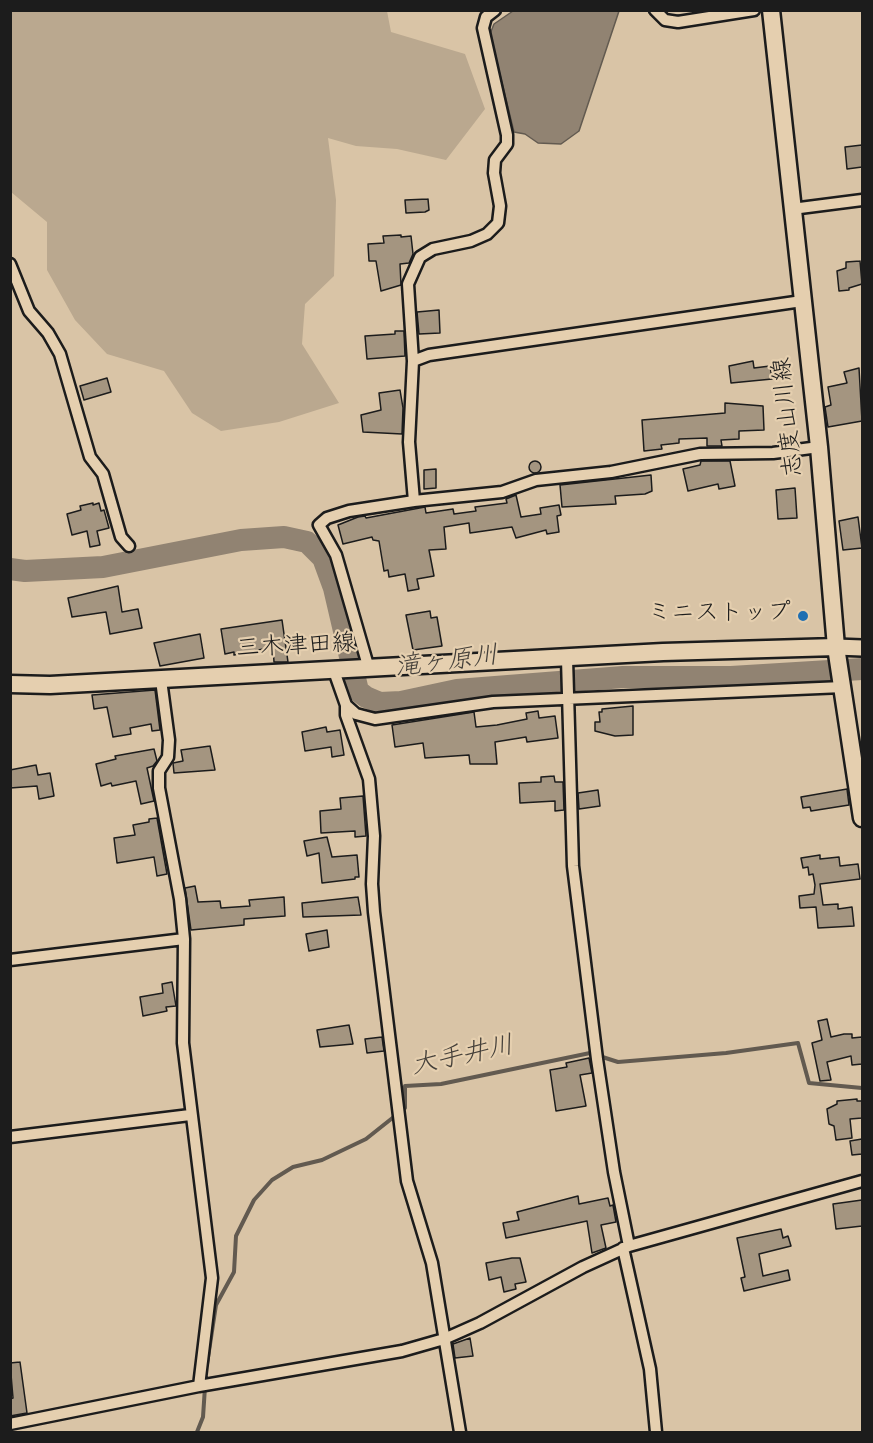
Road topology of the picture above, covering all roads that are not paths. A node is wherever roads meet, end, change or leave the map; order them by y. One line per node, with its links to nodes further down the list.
1 (495, 10): 9 (street)
2 (655, 10): 3 (street)
3 (754, 10)
4 (771, 10): 6 (main road, 志度山川線)
5 (862, 201): 6 (street)
6 (792, 209): 8 (main road, 志度山川線)
7 (10, 264): 12 (street)
8 (802, 301): 9 (street); 10 (main road, 志度山川線)
9 (413, 361): 11 (street)
10 (819, 447): 11 (street); 14 (main road, 志度山川線)
11 (414, 501): 16 (street)
12 (129, 546)
13 (862, 648): 14 (street)
14 (837, 652): 15 (main road, 三木津田線); 20 (main road, 志度山川線)
15 (567, 663): 16 (main road, 三木津田線); 21 (street)
16 (367, 669): 17 (main road, 三木津田線)
17 (339, 670): 18 (main road, 三木津田線); 22 (street)
18 (161, 680): 19 (main road, 三木津田線); 24 (street)
19 (10, 684)
20 (842, 685): 21 (street); 23 (main road, 志度山川線)
21 (568, 697): 22 (street); 29 (street)
22 (346, 705): 30 (street)
23 (862, 818)
24 (184, 939): 25 (street); 26 (street)
25 (10, 960)
26 (190, 1115): 27 (street); 31 (street)
27 (10, 1137)
28 (862, 1181): 29 (street)
29 (626, 1247): 30 (street); 34 (street)
30 (444, 1339): 31 (street); 33 (street)
31 (199, 1386): 32 (street)
32 (10, 1424)
33 (460, 1432)
34 (656, 1432)

